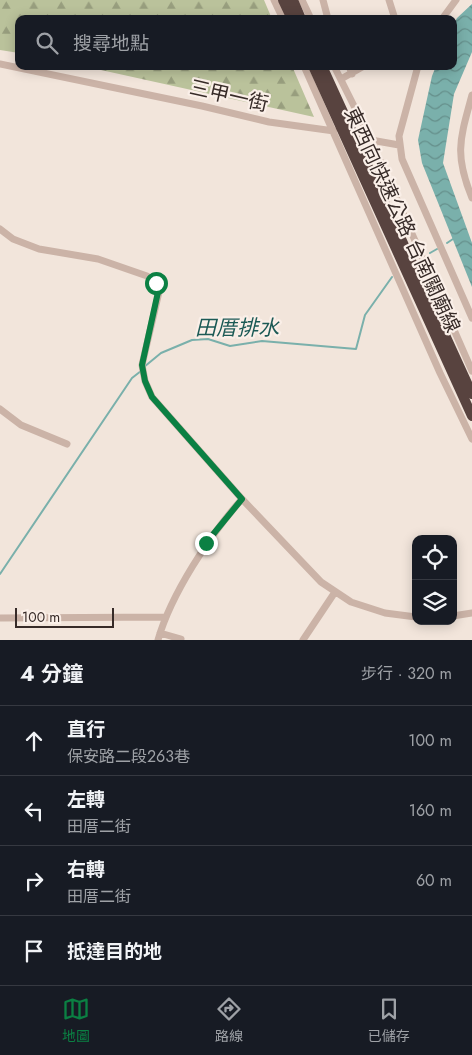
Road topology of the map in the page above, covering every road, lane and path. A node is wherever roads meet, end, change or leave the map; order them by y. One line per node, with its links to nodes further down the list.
1 (274, 0): 8 (street)
2 (284, 0): 9 (highway)
3 (293, 0): 10 (highway)
4 (302, 0): 11 (street)
5 (323, 0): 12 (street)
6 (389, 0): 13 (street)
7 (456, 0): 14 (street)
8 (280, 15)
9 (290, 15)
10 (299, 15)
11 (309, 15)
12 (327, 15)
13 (394, 15)
14 (445, 15)
15 (0, 64): 16 (street, 三甲一街)
16 (15, 67)
17 (29, 70): 28 (street, 三甲一街)
18 (306, 70): 28 (street)
19 (315, 70): 37 (highway, 東西向快速公路 台南關廟線)
20 (324, 70): 35 (highway, 東西向快速公路 台南關廟線)
21 (336, 70): 26 (street)
22 (350, 70): 25 (street)
23 (358, 70): 25 (street)
24 (417, 70): 30 (street)
25 (352, 74): 26 (street)
26 (341, 79): 29 (street)
27 (472, 95): 31 (street)
28 (334, 131): 38 (street)
29 (371, 140): 30 (street); 34 (street)
30 (399, 145): 33 (street)
31 (472, 198)
32 (0, 229): 40 (street)
33 (472, 318)
34 (472, 371)
35 (472, 394)
36 (0, 408): 39 (street)
37 (472, 416)
38 (472, 439)
39 (67, 444)
40 (242, 499): 41 (street); 45 (street)
41 (335, 592): 44 (street); 49 (street)
42 (472, 613): 43 (street)
43 (457, 615)
44 (412, 616)
45 (166, 617): 46 (street); 47 (street)
46 (0, 618)
47 (159, 636): 48 (street)
48 (181, 639)
49 (303, 640)

